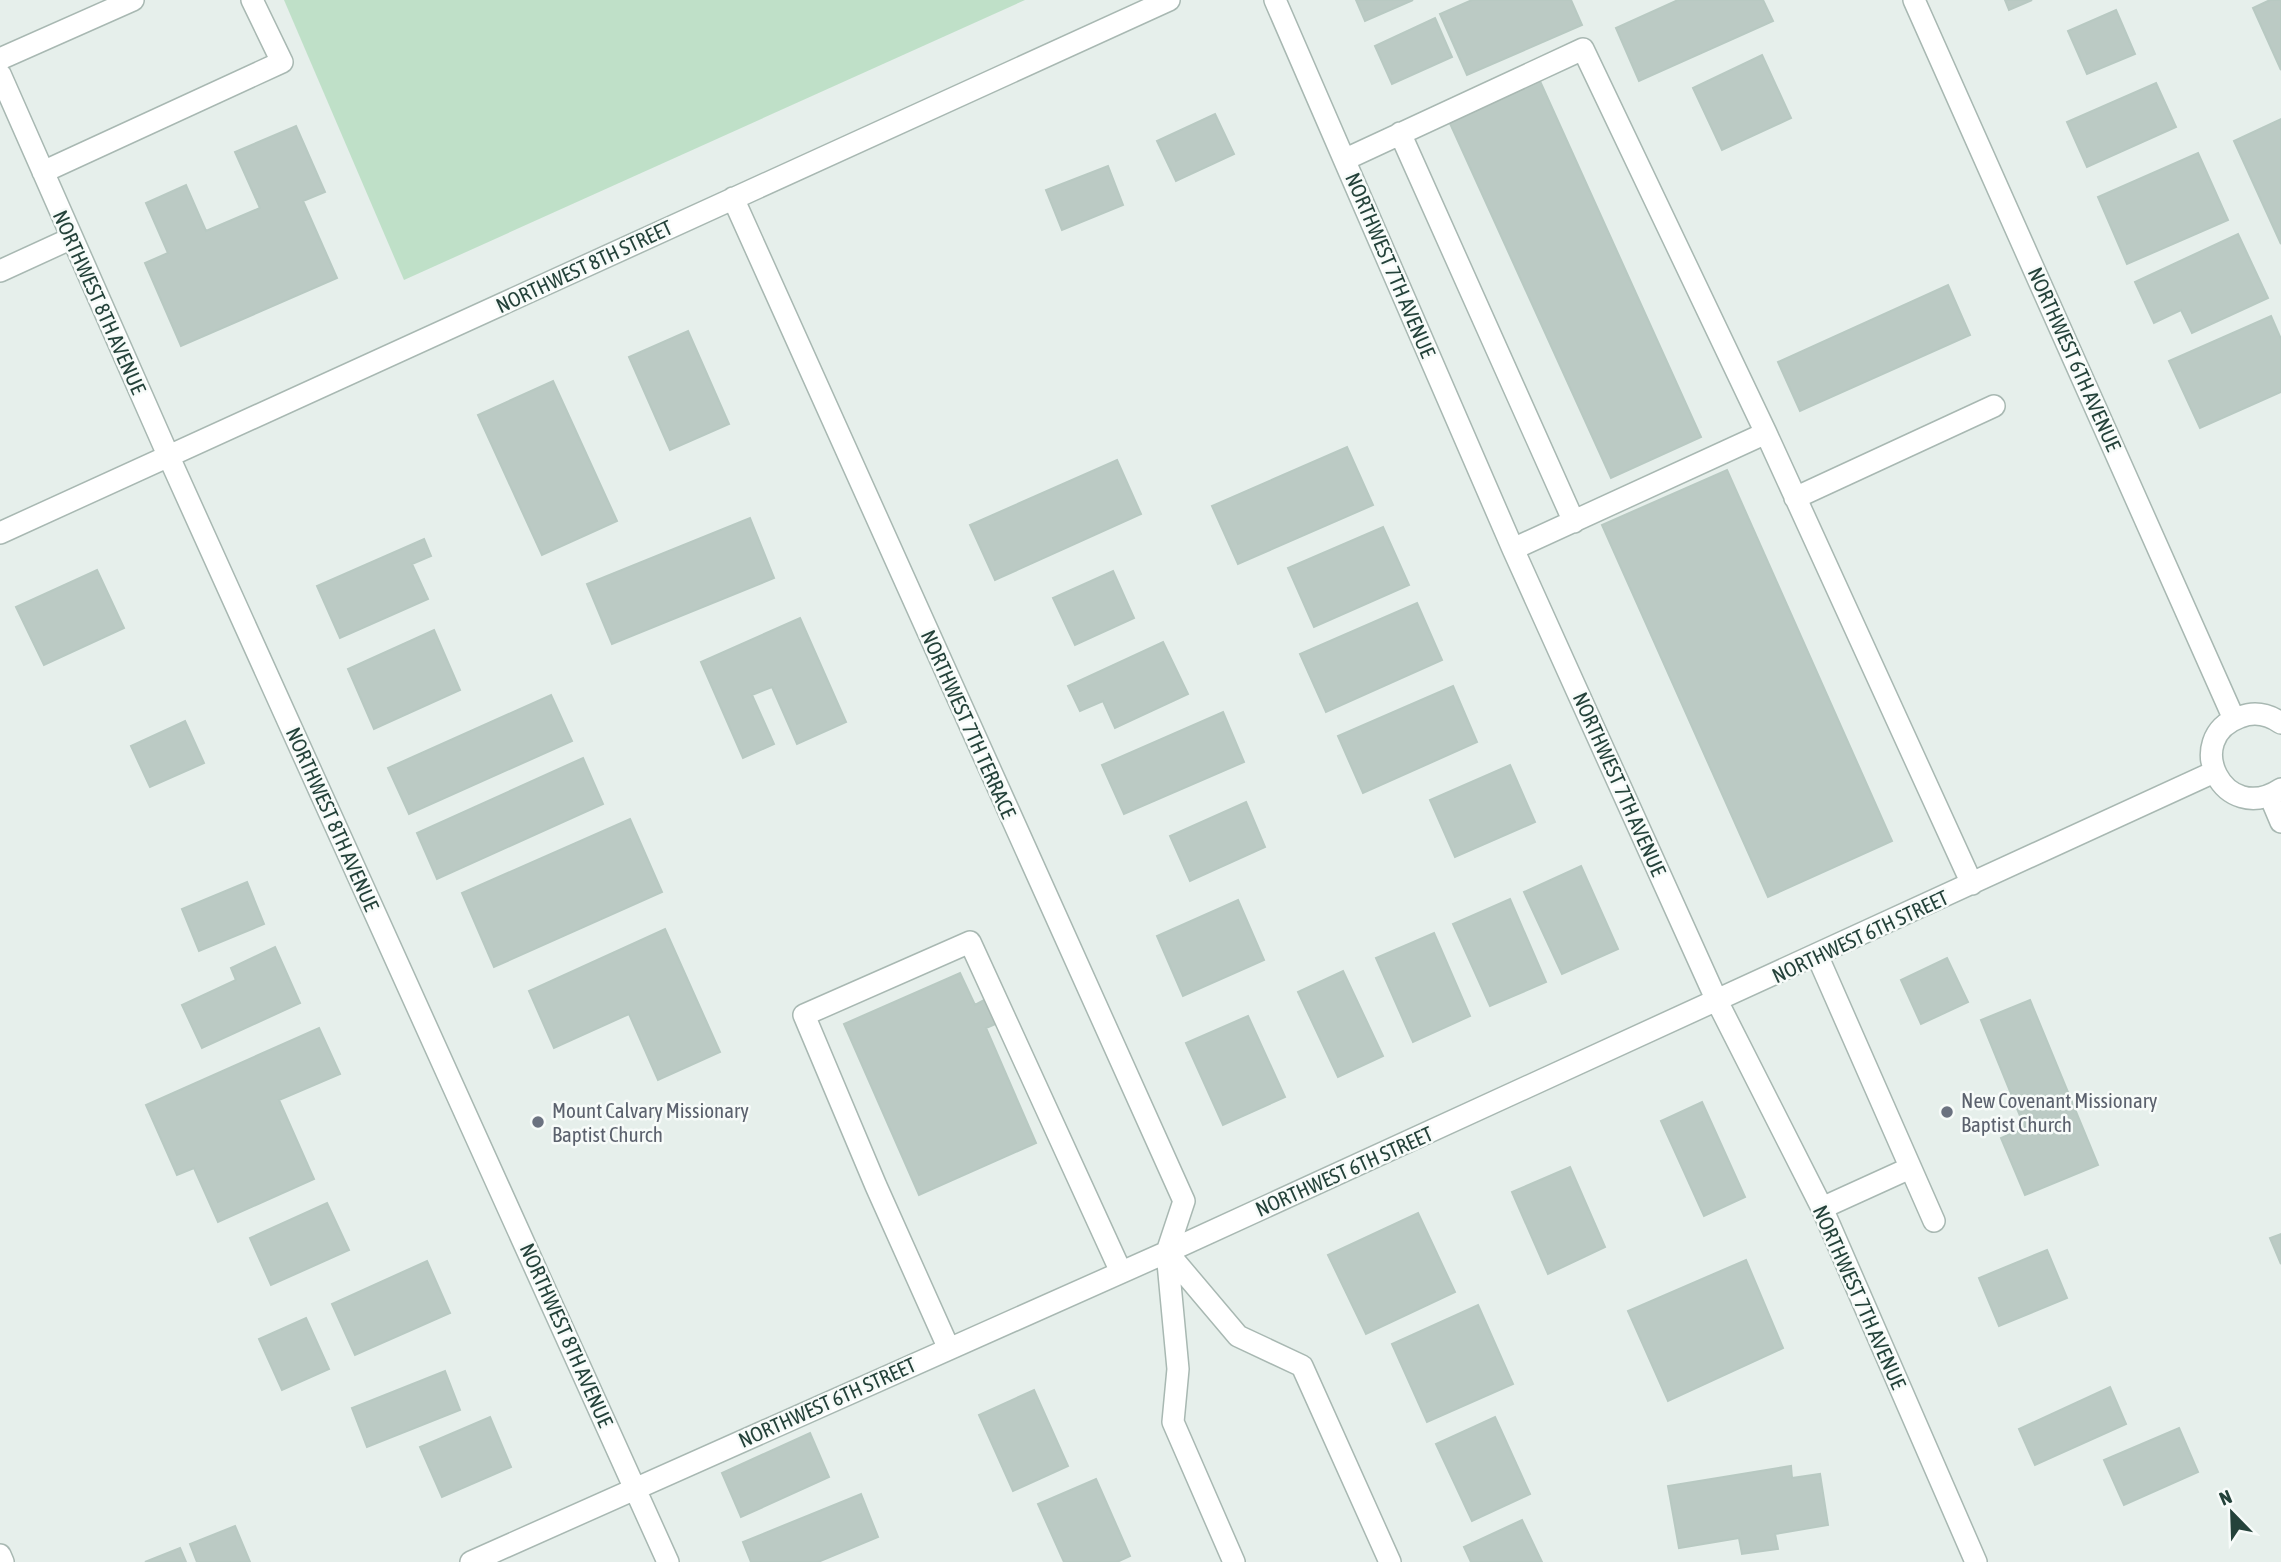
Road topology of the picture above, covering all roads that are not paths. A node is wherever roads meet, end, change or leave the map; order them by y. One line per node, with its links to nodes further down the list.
1 (133, 0): 6 (street)
2 (252, 0): 10 (street)
3 (1170, 0): 11 (street, NORTHWEST 8TH STREET)
4 (1275, 0): 9 (street, NORTHWEST 7TH AVENUE)
5 (1914, 0): 21 (street, NORTHWEST 6TH AVENUE)
6 (0, 59)
7 (0, 74): 10 (street, NORTHWEST 8TH AVENUE)
8 (1400, 133): 9 (street); 15 (street); 18 (street)
9 (1346, 159): 20 (street, NORTHWEST 7TH AVENUE)
10 (43, 172): 12 (street, NORTHWEST 8TH AVENUE)
11 (733, 198): 16 (street, NORTHWEST 8TH STREET); 32 (street, NORTHWEST 7TH TERRACE)
12 (72, 238): 13 (street); 16 (street, NORTHWEST 8TH AVENUE)
13 (0, 271)
14 (1994, 405): 17 (street)
15 (1766, 433): 17 (street); 18 (street)
16 (168, 455): 19 (street, NORTHWEST 8TH STREET); 35 (street, NORTHWEST 8TH AVENUE)
17 (1795, 498): 26 (street)
18 (1574, 523): 20 (street)
19 (0, 533)
20 (1513, 549): 28 (street, NORTHWEST 7TH AVENUE)
21 (2234, 719): 22 (street); 23 (street)
22 (2281, 723)
23 (2214, 772): 24 (street); 26 (street, NORTHWEST 6TH STREET)
24 (2276, 793): 25 (street)
25 (2281, 822)
26 (1972, 884): 27 (street, NORTHWEST 6TH STREET)
27 (1817, 956): 28 (street, NORTHWEST 6TH STREET); 29 (street)
28 (1717, 1002): 30 (street, NORTHWEST 7TH AVENUE); 32 (street, NORTHWEST 6TH STREET)
29 (1910, 1168): 30 (street); 31 (street)
30 (1822, 1208): 42 (street, NORTHWEST 7TH AVENUE)
31 (1934, 1221)
32 (1167, 1252): 33 (street, NORTHWEST 6TH STREET); 40 (street); 41 (street)
33 (1121, 1272): 34 (street, NORTHWEST 6TH STREET); 34 (street)
34 (949, 1349): 35 (street, NORTHWEST 6TH STREET)
35 (636, 1487): 38 (street, NORTHWEST 6TH STREET); 39 (street, NORTHWEST 8TH AVENUE)
36 (0, 1555): 37 (street)
37 (3, 1562)
38 (471, 1562)
39 (668, 1562)
40 (1234, 1562)
41 (1390, 1562)
42 (1976, 1562)

